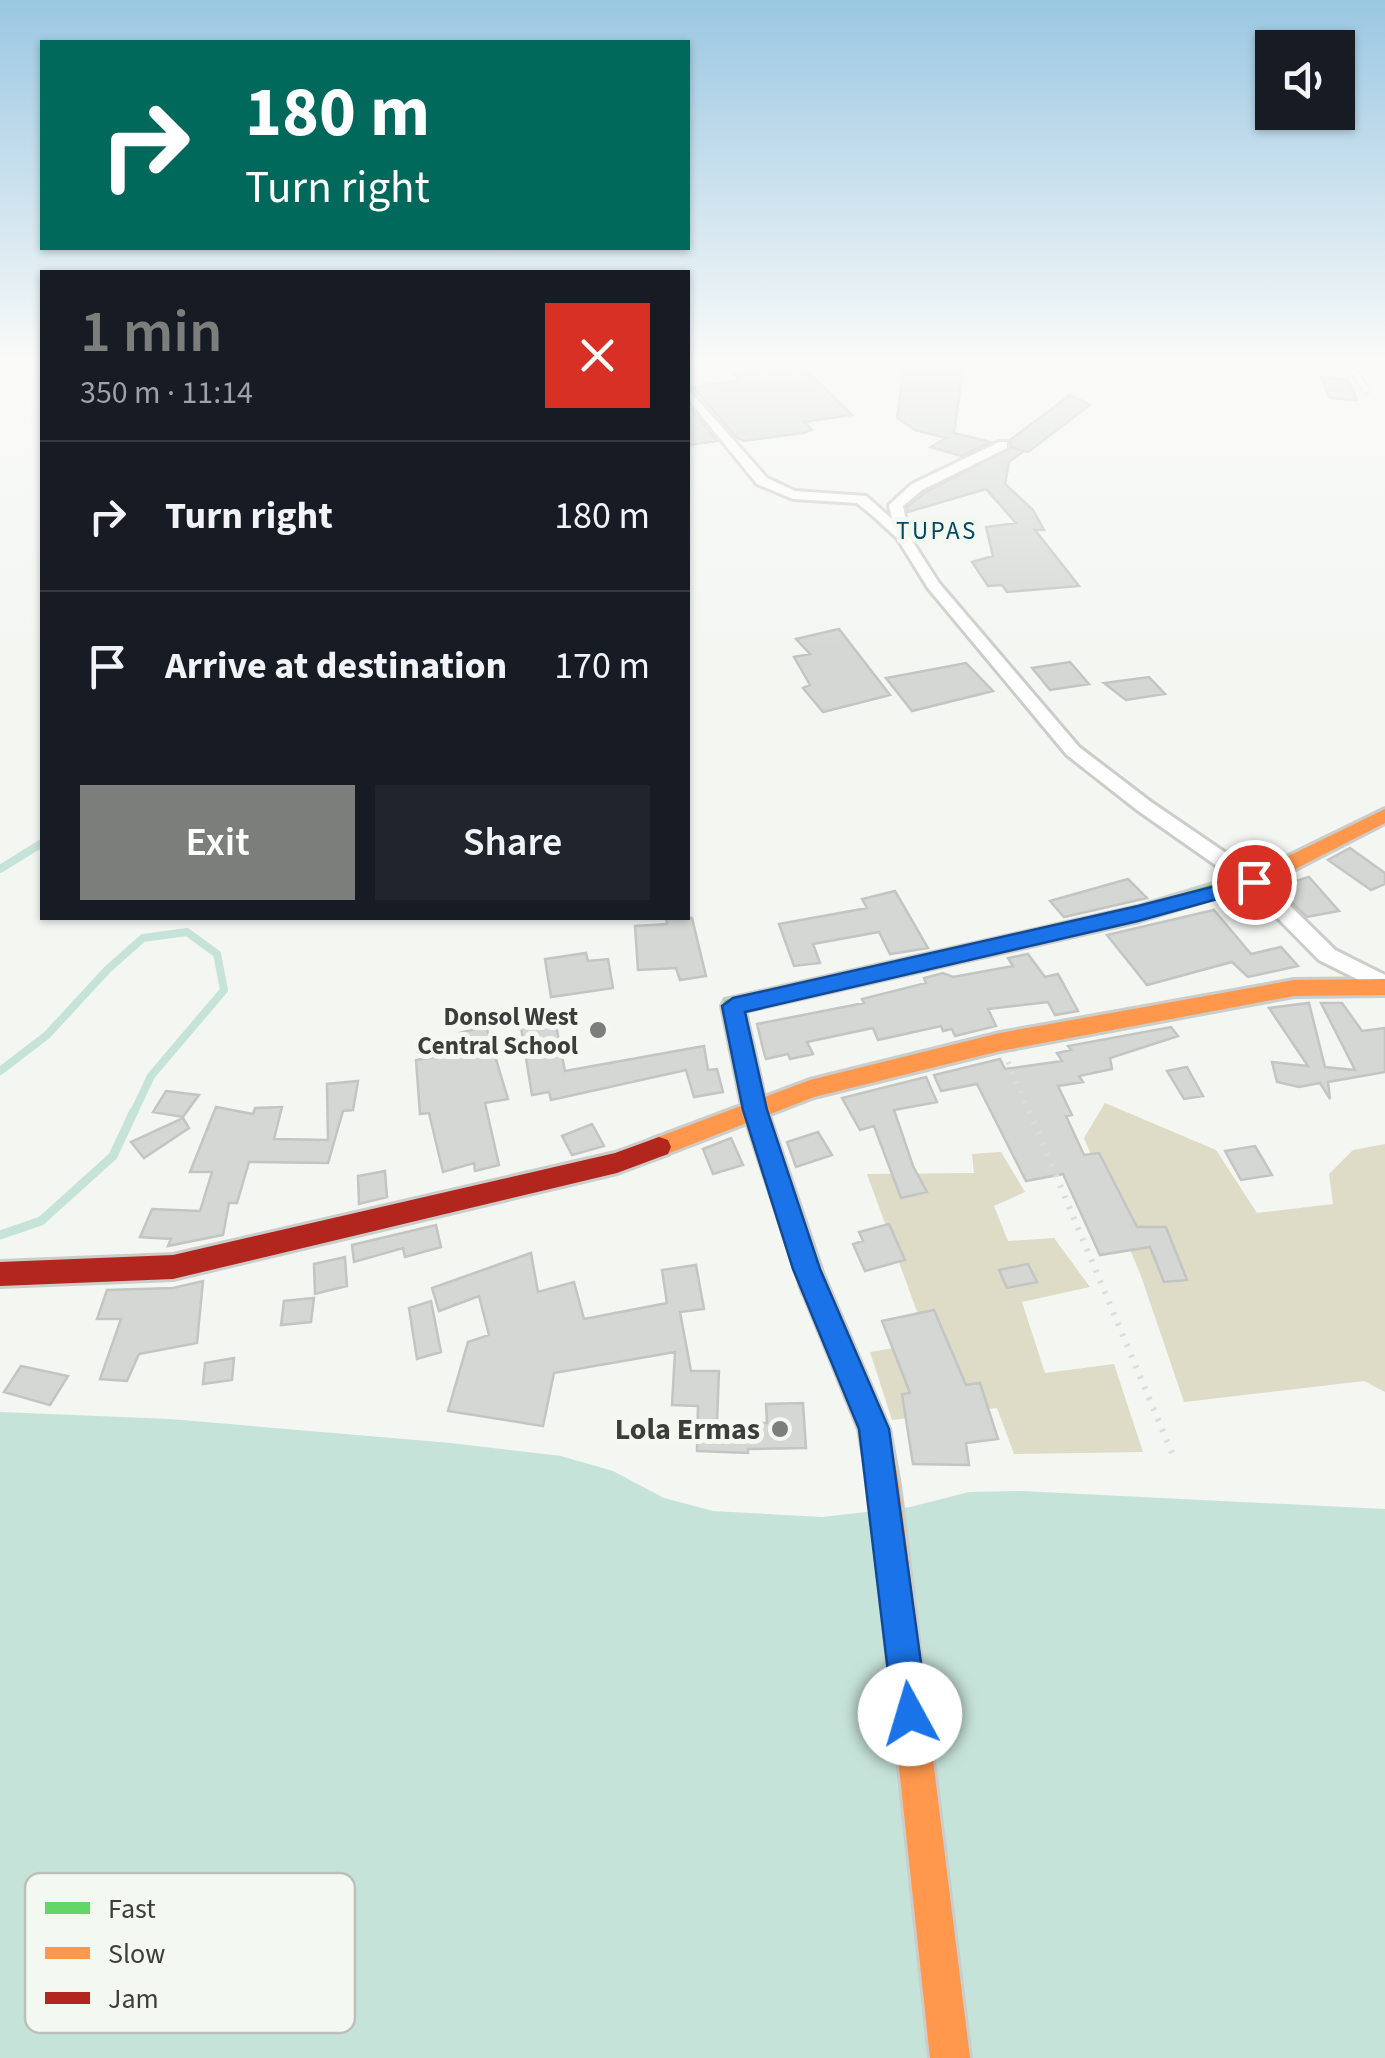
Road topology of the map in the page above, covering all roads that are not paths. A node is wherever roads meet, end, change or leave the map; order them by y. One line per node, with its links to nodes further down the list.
1 (741, 456): 3 (street)
2 (980, 456): 3 (street)
3 (902, 536): 5 (street)
4 (1385, 815): 5 (main road)
5 (1254, 882): 6 (street); 7 (main road)
6 (1385, 986): 7 (main road)
7 (755, 1110): 8 (main road); 9 (main road)
8 (0, 1274)
9 (950, 2058)

